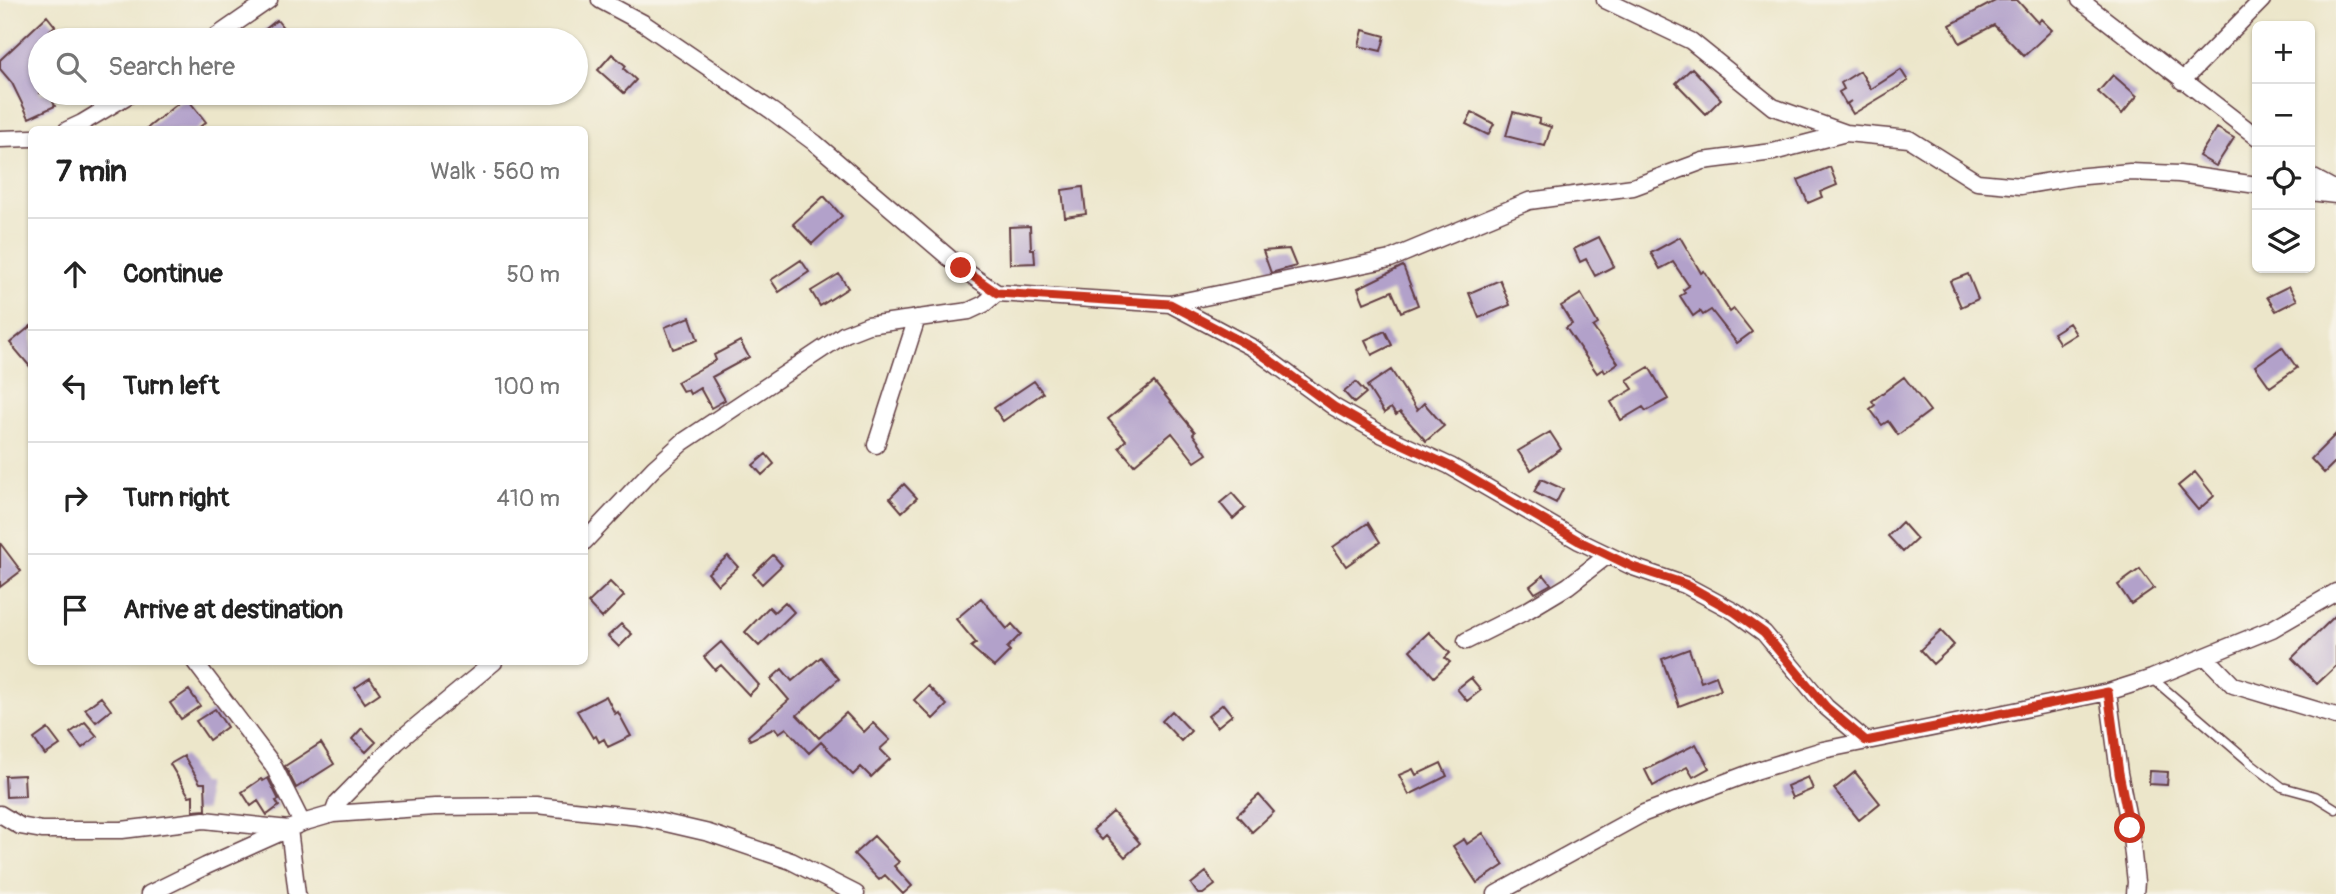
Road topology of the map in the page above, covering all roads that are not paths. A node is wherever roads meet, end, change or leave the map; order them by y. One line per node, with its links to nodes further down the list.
1 (269, 0): 6 (street)
2 (600, 0): 18 (street)
3 (1605, 0): 10 (street)
4 (2080, 0): 7 (street)
5 (2262, 0): 7 (street)
6 (228, 28)
7 (2182, 81): 11 (street)
8 (115, 105): 9 (street)
9 (86, 126)
10 (1846, 133): 15 (street); 19 (street)
11 (2252, 133)
12 (28, 138): 13 (street)
13 (0, 139)
14 (2315, 179): 17 (street)
15 (2252, 184)
16 (2315, 192): 17 (street)
17 (2336, 192)
18 (997, 293): 19 (street); 20 (street)
19 (1170, 304): 23 (street)
20 (917, 318): 21 (street); 22 (street)
21 (876, 445)
22 (588, 538)
23 (1608, 555): 25 (street); 32 (street)
24 (2336, 592): 26 (street)
25 (1466, 641)
26 (2206, 657): 29 (street); 31 (street)
27 (197, 665): 36 (street)
28 (490, 665): 35 (street)
29 (2152, 678): 30 (street); 33 (lane)
30 (2108, 692): 32 (street); 41 (street)
31 (2336, 716)
32 (1866, 741): 40 (street)
33 (2336, 809)
34 (0, 814): 36 (street)
35 (332, 814): 36 (street); 39 (street)
36 (296, 826): 37 (street); 38 (street)
37 (149, 894)
38 (296, 894)
39 (856, 894)
40 (1496, 894)
41 (2135, 894)

